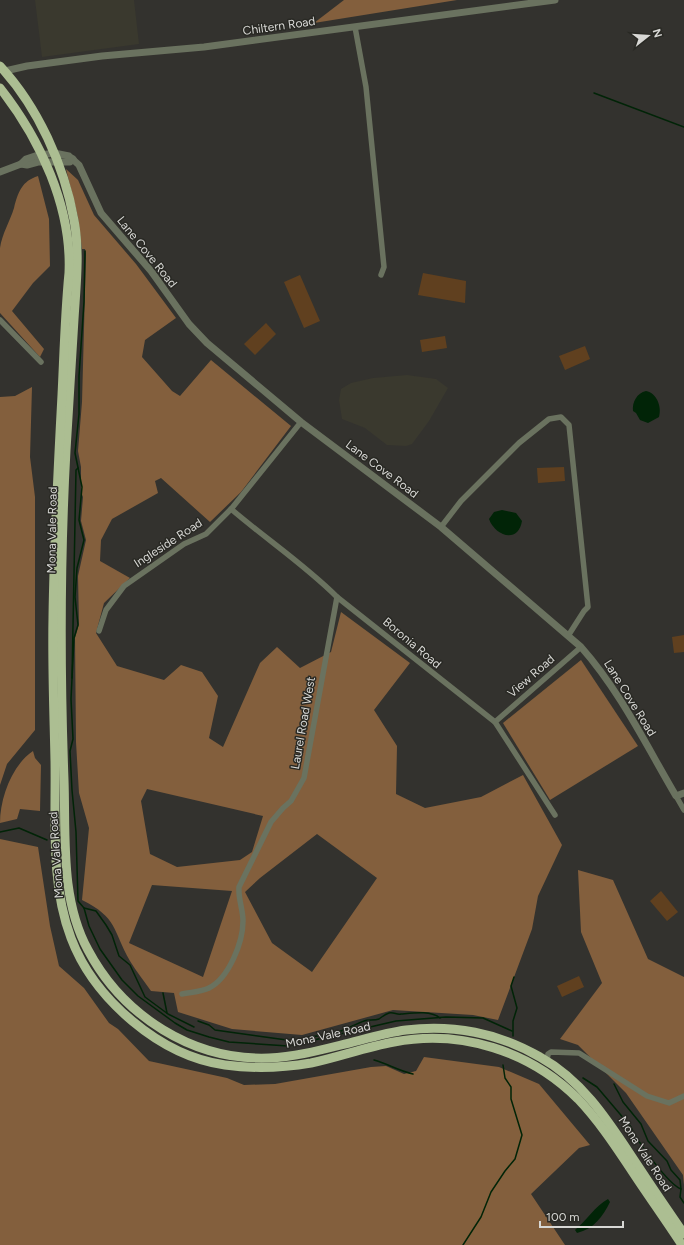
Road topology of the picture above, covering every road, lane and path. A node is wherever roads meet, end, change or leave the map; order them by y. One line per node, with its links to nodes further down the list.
1 (555, 0): 2 (street, Chiltern Road)
2 (355, 27): 3 (street, Chiltern Road); 10 (street)
3 (1, 72): 8 (highway, Mona Vale Road)
4 (0, 81): 6 (highway)
5 (0, 88): 6 (highway, Mona Vale Road)
6 (7, 97): 7 (highway, Mona Vale Road)
7 (42, 158): 8 (street, Lane Cove Road); 9 (street, Lane Cove Road); 29 (highway, Mona Vale Road)
8 (56, 158): 13 (street, Lane Cove Road); 26 (highway, Mona Vale Road)
9 (0, 172)
10 (381, 275)
11 (0, 320): 12 (street)
12 (41, 362)
13 (301, 422): 14 (street, Ingleside Road); 15 (street, Lane Cove Road)
14 (230, 510): 16 (street, Boronia Road); 17 (street, Ingleside Road)
15 (441, 527): 18 (street, Lane Cove Road); 18 (street)
16 (337, 597): 20 (street, Boronia Road); 25 (street, Laurel Road West)
17 (99, 631)
18 (568, 636): 19 (street, Lane Cove Road)
19 (581, 647): 20 (street, View Road); 22 (street, Lane Cove Road)
20 (495, 722): 24 (street, Boronia Road)
21 (684, 792): 22 (street)
22 (676, 796): 23 (street)
23 (684, 810)
24 (555, 815)
25 (182, 994)
26 (547, 1061): 27 (street); 28 (highway, Mona Vale Road)
27 (684, 1096)
28 (684, 1234)
29 (682, 1245)

